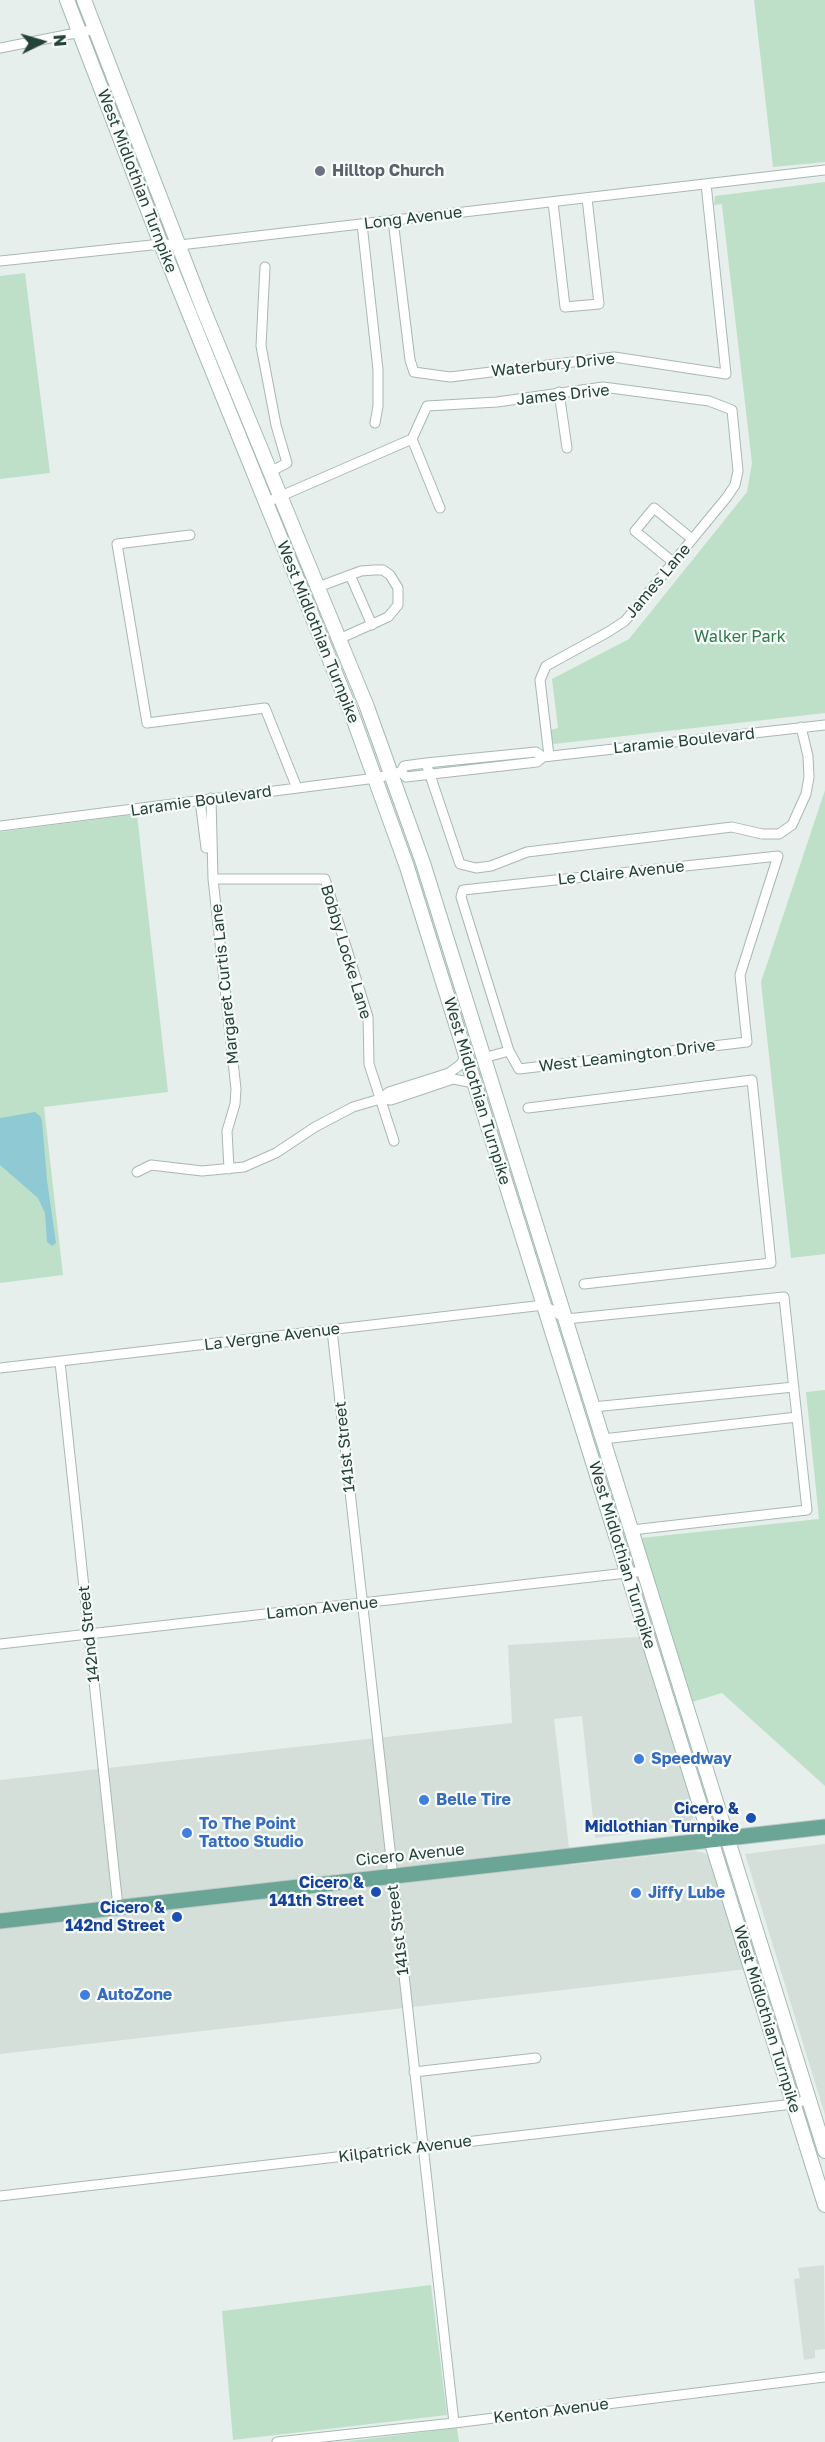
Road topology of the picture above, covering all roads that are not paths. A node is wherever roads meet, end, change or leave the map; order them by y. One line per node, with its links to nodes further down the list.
1 (67, 0): 4 (main road, West Midlothian Turnpike)
2 (84, 0): 3 (main road, West Midlothian Turnpike)
3 (96, 29): 4 (street); 13 (main road, West Midlothian Turnpike)
4 (80, 33): 5 (street); 12 (main road, West Midlothian Turnpike)
5 (0, 48)
6 (825, 171): 7 (street, Long Avenue)
7 (706, 184): 8 (street, Long Avenue); 10 (street, Waterbury Drive)
8 (587, 198): 9 (street, Long Avenue); 9 (street)
9 (553, 202): 10 (street, Long Avenue)
10 (393, 220): 11 (street, Long Avenue)
11 (362, 224): 13 (street, Long Avenue); 18 (street)
12 (161, 244): 13 (street, Long Avenue); 14 (street, Long Avenue); 23 (main road, West Midlothian Turnpike)
13 (180, 245): 21 (main road, West Midlothian Turnpike)
14 (0, 261)
15 (265, 267): 21 (street)
16 (559, 392): 17 (street, James Drive); 19 (street, James Drive); 20 (street)
17 (732, 410): 26 (street, James Lane)
18 (375, 423)
19 (412, 439): 22 (street); 24 (street)
20 (567, 448)
21 (270, 472): 22 (main road, West Midlothian Turnpike)
22 (281, 496): 23 (street); 29 (main road, West Midlothian Turnpike)
23 (266, 503): 38 (main road, West Midlothian Turnpike)
24 (440, 508)
25 (190, 535): 39 (street)
26 (692, 539): 27 (street, James Lane); 27 (street)
27 (673, 562): 34 (street, James Lane)
28 (350, 575): 29 (street); 30 (street); 30 (street)
29 (318, 587): 31 (main road, West Midlothian Turnpike)
30 (372, 625): 31 (street)
31 (339, 639): 36 (main road, West Midlothian Turnpike)
32 (825, 725): 33 (street, Laramie Boulevard)
33 (801, 727): 34 (street, Laramie Boulevard); 37 (street)
34 (546, 756): 35 (street, Laramie Boulevard); 37 (street, Laramie Boulevard)
35 (426, 763): 36 (street, Laramie Boulevard); 37 (street)
36 (396, 773): 37 (street, Laramie Boulevard); 38 (street, Laramie Boulevard); 46 (main road, West Midlothian Turnpike)
37 (429, 773)
38 (376, 778): 39 (street, Laramie Boulevard); 47 (main road, West Midlothian Turnpike)
39 (297, 788): 40 (street, Laramie Boulevard)
40 (211, 798): 41 (street, Laramie Boulevard); 43 (street, Margaret Curtis Lane)
41 (200, 800): 42 (street, Laramie Boulevard); 43 (street)
42 (0, 826)
43 (213, 879): 49 (street, Bobby Locke Lane); 52 (street, Margaret Curtis Lane)
44 (747, 1042): 45 (street, West Leamington Drive); 45 (street, Le Claire Avenue)
45 (509, 1051): 46 (street)
46 (483, 1058): 47 (main road); 56 (main road, West Midlothian Turnpike)
47 (468, 1063): 48 (main road, West Midlothian Turnpike); 49 (street)
48 (474, 1083): 49 (street); 55 (main road, West Midlothian Turnpike)
49 (380, 1099): 51 (street); 52 (street)
50 (528, 1108): 54 (street)
51 (394, 1141)
52 (228, 1169): 53 (street)
53 (137, 1172)
54 (584, 1284)
55 (544, 1305): 56 (street); 57 (street, La Vergne Avenue); 66 (main road, West Midlothian Turnpike)
56 (566, 1319): 60 (street); 61 (main road, West Midlothian Turnpike)
57 (332, 1330): 58 (street, La Vergne Avenue); 67 (street, 141st Street)
58 (60, 1362): 59 (street, La Vergne Avenue); 68 (street, 142nd Street)
59 (0, 1368)
60 (794, 1388): 61 (street); 62 (street)
61 (593, 1407): 63 (main road, West Midlothian Turnpike)
62 (797, 1417): 63 (street); 64 (street)
63 (603, 1439): 64 (main road, West Midlothian Turnpike)
64 (632, 1530): 65 (main road, West Midlothian Turnpike)
65 (644, 1571): 66 (street, Lamon Avenue); 71 (main road, West Midlothian Turnpike)
66 (627, 1573): 67 (street, Lamon Avenue); 72 (main road, West Midlothian Turnpike)
67 (362, 1604): 68 (street, Lamon Avenue); 73 (street, 141st Street)
68 (89, 1634): 69 (street, Lamon Avenue); 74 (street, 142nd Street)
69 (0, 1644)
70 (825, 1827): 71 (main road, Cicero Avenue)
71 (728, 1838): 72 (main road, Cicero Avenue); 78 (main road, West Midlothian Turnpike)
72 (711, 1840): 73 (main road, Cicero Avenue); 79 (main road, West Midlothian Turnpike)
73 (392, 1876): 74 (main road, Cicero Avenue); 77 (street, 141st Street)
74 (118, 1907): 75 (main road, Cicero Avenue)
75 (0, 1921)
76 (536, 2058): 77 (street)
77 (414, 2072): 80 (street, 141st Street)
78 (809, 2099): 79 (street, Kilpatrick Avenue); 81 (main road, West Midlothian Turnpike)
79 (794, 2104): 80 (street, Kilpatrick Avenue); 83 (main road, West Midlothian Turnpike)
80 (423, 2146): 82 (street, Kilpatrick Avenue); 85 (street, 141st Street)
81 (825, 2151)
82 (0, 2196)
83 (825, 2205)
84 (825, 2377): 85 (street, Kenton Avenue)
85 (454, 2423): 86 (street, Kenton Avenue)
86 (277, 2442)

